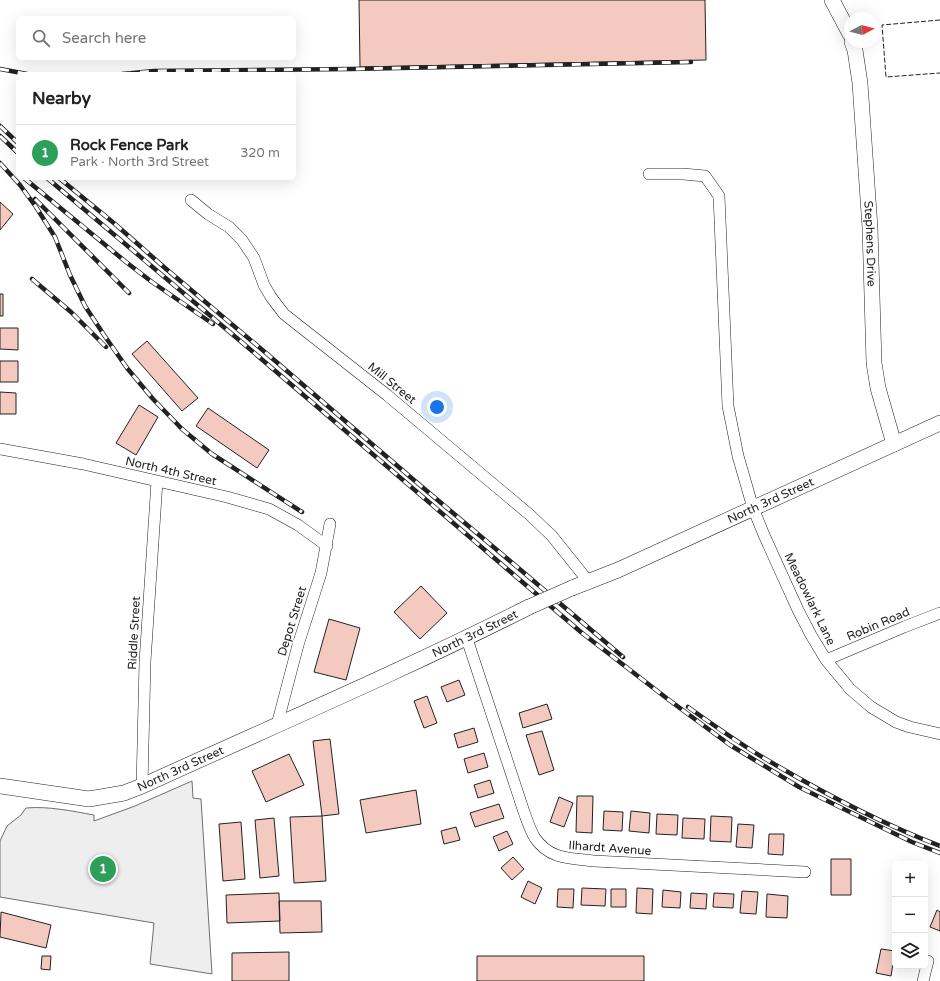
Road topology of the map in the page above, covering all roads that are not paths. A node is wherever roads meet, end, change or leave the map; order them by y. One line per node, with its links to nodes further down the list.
1 (832, 0): 2 (main road)
2 (844, 23)
3 (854, 48): 7 (main road, Stephens Drive)
4 (648, 174): 10 (street, Meadowlark Lane)
5 (191, 200): 13 (street, Mill Street)
6 (940, 422): 7 (main road, North 3rd Street)
7 (894, 444): 10 (main road, North 3rd Street)
8 (0, 449): 9 (street, North 4th Street)
9 (157, 481): 12 (street, North 4th Street); 20 (street, Riddle Street)
10 (753, 508): 13 (main road, North 3rd Street); 16 (street, Meadowlark Lane)
11 (330, 524): 12 (street, Depot Street)
12 (327, 546): 17 (street, Depot Street)
13 (588, 581): 15 (main road, North 3rd Street, bridge)
14 (940, 613): 16 (street, Robin Road)
15 (467, 638): 17 (main road, North 3rd Street); 21 (street, Ilhardt Avenue)
16 (826, 660): 18 (street, Meadowlark Lane)
17 (277, 725): 20 (main road, North 3rd Street)
18 (940, 734)
19 (0, 786): 20 (main road, North 3rd Street)
20 (142, 786)
21 (805, 872)
22 (926, 969): 23 (street)
23 (923, 981)

